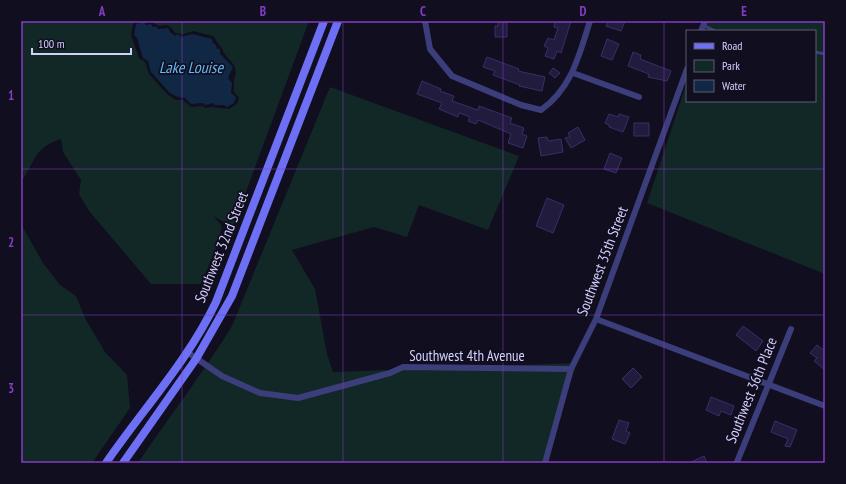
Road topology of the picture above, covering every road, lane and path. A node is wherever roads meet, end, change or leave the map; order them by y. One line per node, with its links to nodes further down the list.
1 (324, 21): 12 (main road, Southwest 32nd Street)
2 (338, 21): 13 (main road, Southwest 32nd Street)
3 (425, 21): 8 (street)
4 (590, 21): 8 (street)
5 (703, 26): 6 (lane)
6 (713, 30)
7 (686, 72): 10 (street, Southwest 35th Street)
8 (573, 73): 9 (street)
9 (639, 97)
10 (596, 319): 14 (street, Southwest 35th Street); 15 (street)
11 (790, 329): 15 (street, Southwest 36th Place)
12 (187, 352): 13 (street, Southwest 4th Avenue); 18 (main road, Southwest 32nd Street)
13 (196, 360): 14 (street, Southwest 4th Avenue); 19 (main road, Southwest 32nd Street)
14 (571, 369): 20 (street, Southwest 35th Street)
15 (767, 384): 16 (street); 17 (street, Southwest 36th Place)
16 (825, 406)
17 (737, 462)
18 (106, 463)
19 (123, 463)
20 (545, 463)

